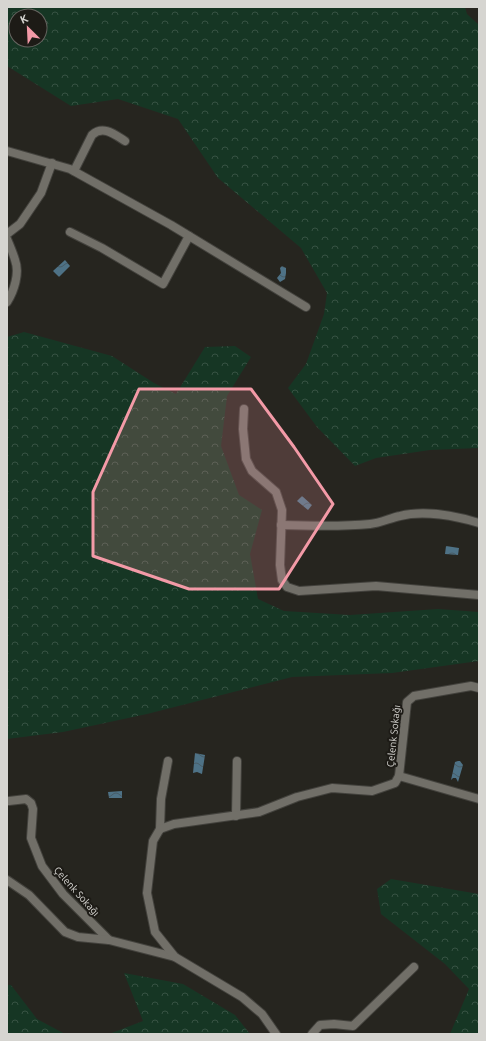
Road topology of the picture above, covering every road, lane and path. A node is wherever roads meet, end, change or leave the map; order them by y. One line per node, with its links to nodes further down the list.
1 (125, 141): 4 (street)
2 (7, 151): 3 (street)
3 (52, 164): 4 (street); 6 (street)
4 (74, 171): 7 (street)
5 (70, 232): 7 (street)
6 (7, 234)
7 (189, 236): 11 (street)
8 (7, 239): 9 (street)
9 (10, 294): 10 (street)
10 (7, 302)
11 (306, 307)
12 (244, 409): 14 (street)
13 (479, 523): 14 (street)
14 (281, 525): 15 (street)
15 (479, 595)
16 (479, 688): 19 (street, Çelenk Sokağı)
17 (168, 761): 23 (street)
18 (237, 761): 22 (street)
19 (399, 776): 20 (street, Çelenk Sokağı); 22 (street, Çelenk Sokağı)
20 (479, 799)
21 (9, 801): 25 (street, Çelenk Sokağı)
22 (236, 816): 23 (street, Çelenk Sokağı)
23 (160, 829): 26 (street)
24 (7, 880): 25 (street)
25 (109, 940): 26 (street)
26 (175, 957): 28 (street)
27 (414, 968): 29 (street)
28 (276, 1034)
29 (312, 1034)

